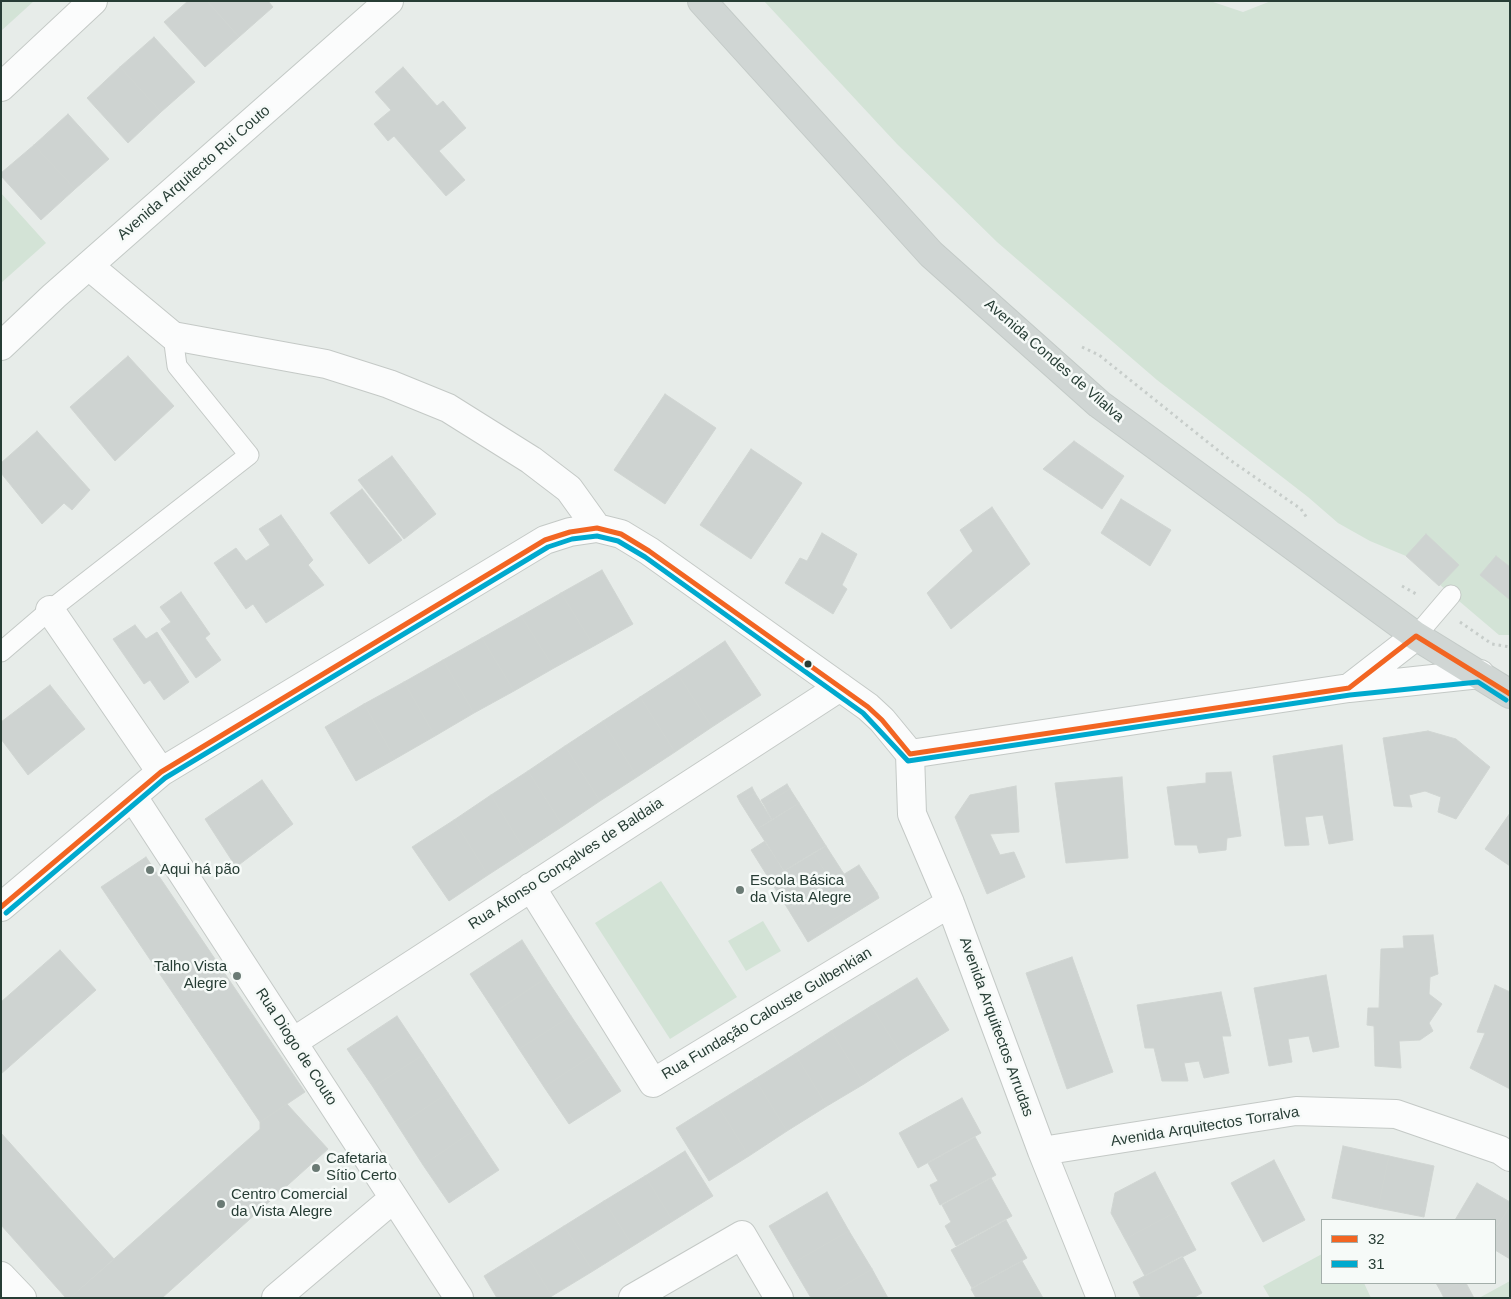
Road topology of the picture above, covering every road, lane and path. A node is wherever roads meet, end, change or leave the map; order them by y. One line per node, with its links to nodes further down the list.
1 (93, 1): 4 (street)
2 (389, 1): 5 (street, Avenida Arquitecto Rui Couto)
3 (702, 1): 16 (main road, Avenida Condes de Vilalva)
4 (1, 87)
5 (89, 266): 6 (street); 8 (street, Avenida Arquitecto Rui Couto)
6 (174, 336): 10 (street); 14 (lane)
7 (1073, 343): 9 (path)
8 (1, 346)
9 (1309, 522)
10 (597, 528): 20 (street); 24 (street)
11 (1398, 584): 13 (path)
12 (1452, 595): 16 (lane)
13 (1421, 596)
14 (50, 610): 18 (lane); 24 (street)
15 (1457, 618): 17 (path)
16 (1416, 636): 19 (main road, Avenida Condes de Vilalva); 21 (street)
17 (1510, 647)
18 (1, 652)
19 (1480, 674): 21 (street); 22 (main road, Avenida Condes de Vilalva)
20 (840, 687): 23 (street); 26 (street, Rua Afonso Gonçalves de Baldaia)
21 (1349, 688): 23 (street)
22 (1510, 694)
23 (910, 754): 27 (street, Avenida Arquitectos Arrudas)
24 (161, 772): 25 (street)
25 (133, 797): 28 (street); 29 (street, Rua Diogo de Couto)
26 (531, 887): 27 (street, Rua Fundação Calouste Gulbenkian); 29 (street, Rua Afonso Gonçalves de Baldaia)
27 (950, 903): 30 (street, Avenida Arquitectos Arrudas)
28 (1, 907)
29 (293, 1042): 32 (street, Rua Diogo de Couto)
30 (1042, 1152): 31 (street, Avenida Arquitectos Torralva); 37 (street, Avenida Arquitectos Arrudas)
31 (1510, 1157)
32 (394, 1198): 33 (street); 34 (street, Rua Diogo de Couto)
33 (276, 1298)
34 (459, 1298)
35 (633, 1298): 36 (street)
36 (779, 1298)
37 (1101, 1298)

